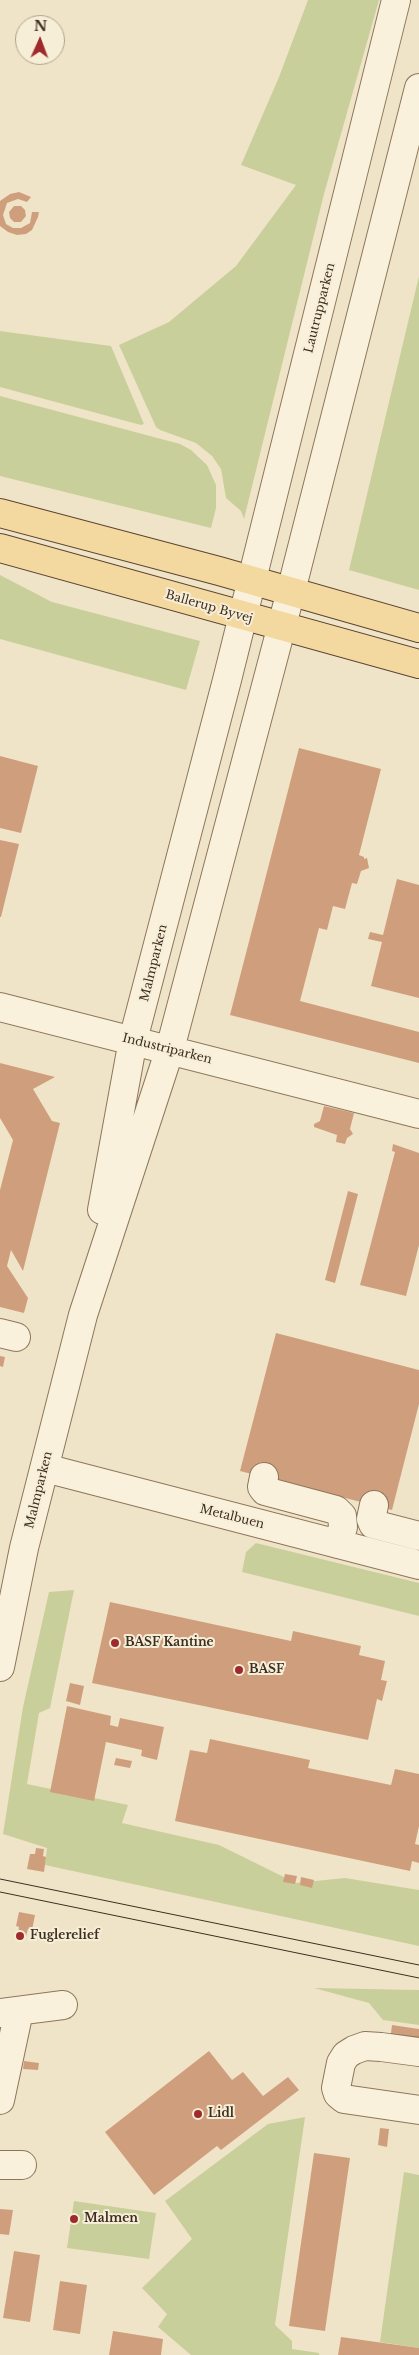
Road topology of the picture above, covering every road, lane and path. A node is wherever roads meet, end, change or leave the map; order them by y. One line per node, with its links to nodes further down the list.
1 (396, 0): 5 (street, Lautrupparken)
2 (419, 88): 6 (street)
3 (0, 513): 5 (main road)
4 (0, 548): 7 (main road, Ballerup Byvej)
5 (252, 580): 6 (main road); 7 (street, Lautrupparken)
6 (291, 591): 8 (street); 9 (main road)
7 (242, 615): 8 (main road, Ballerup Byvej); 12 (street, Malmparken)
8 (281, 628): 10 (main road, Ballerup Byvej); 13 (street, Malmparken)
9 (419, 628)
10 (419, 664)
11 (0, 1007): 12 (street, Industriparken)
12 (134, 1040): 13 (street, Industriparken); 15 (street, Malmparken)
13 (170, 1049): 14 (street, Industriparken); 15 (street, Malmparken)
14 (419, 1114)
15 (83, 1315): 16 (street, Malmparken)
16 (45, 1468): 20 (street, Metalbuen); 22 (street, Malmparken)
17 (264, 1477): 20 (street)
18 (374, 1505): 19 (street)
19 (419, 1536)
20 (338, 1544): 21 (street, Metalbuen)
21 (419, 1565)
22 (0, 1667)
23 (63, 2005): 24 (street)
24 (9, 2012): 26 (street)
25 (419, 2052): 27 (street)
26 (0, 2100)
27 (419, 2110)

